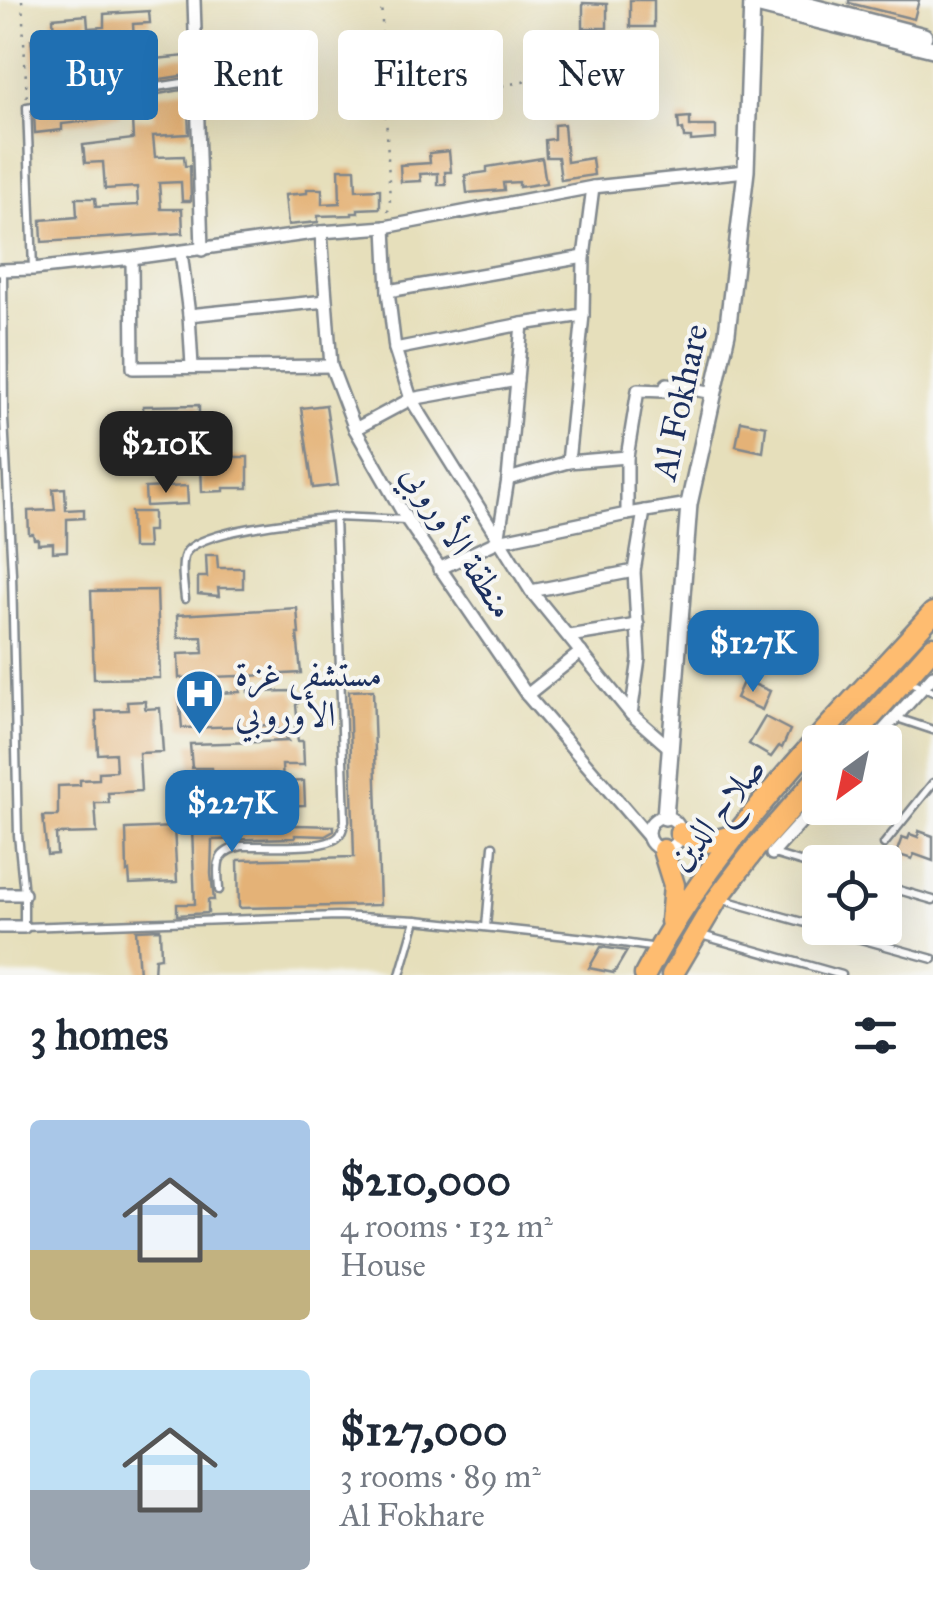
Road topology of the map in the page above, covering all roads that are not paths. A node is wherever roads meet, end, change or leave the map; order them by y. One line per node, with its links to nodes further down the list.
1 (194, 0): 4 (street)
2 (786, 0): 5 (street)
3 (752, 2): 6 (street); 9 (street, Al Fokhare)
4 (195, 30)
5 (933, 38)
6 (933, 49)
7 (178, 84): 17 (lane)
8 (197, 120): 13 (street)
9 (746, 171): 10 (street); 28 (street, Al Fokhare)
10 (593, 187): 11 (street); 15 (street)
11 (385, 227): 12 (street); 19 (street)
12 (321, 232): 13 (street); 20 (street, منطقة الأوروبي)
13 (202, 250): 14 (street)
14 (181, 252): 16 (street); 21 (street)
15 (584, 257): 19 (street); 22 (street)
16 (132, 258): 17 (street); 25 (street)
17 (33, 269): 18 (street)
18 (1, 270): 72 (lane)
19 (388, 290): 24 (street)
20 (326, 301): 21 (street); 26 (street, منطقة الأوروبي)
21 (189, 314): 25 (street)
22 (582, 314): 23 (street); 32 (street)
23 (522, 324): 24 (street); 27 (street)
24 (395, 349): 29 (street)
25 (192, 366): 26 (street)
26 (331, 366): 30 (street, منطقة الأوروبي)
27 (517, 380): 29 (street); 33 (street)
28 (714, 393): 31 (street); 34 (street, Al Fokhare)
29 (412, 399): 30 (street); 39 (street)
30 (356, 429): 38 (street, منطقة الأوروبي)
31 (628, 457): 32 (street); 36 (street)
32 (568, 462): 33 (street)
33 (508, 480): 39 (street)
34 (689, 504): 35 (street); 57 (street, Al Fokhare)
35 (644, 511): 36 (street); 41 (street)
36 (627, 514): 39 (street)
37 (335, 516): 38 (lane); 43 (lane); 69 (lane)
38 (407, 520): 40 (street, منطقة الأوروبي)
39 (498, 541): 40 (street); 42 (street)
40 (439, 569): 51 (street, منطقة الأوروبي)
41 (634, 571): 42 (street); 45 (street)
42 (530, 591): 46 (street)
43 (185, 598)
44 (933, 613): 63 (highway, صلاح الدين)
45 (638, 625): 46 (street); 52 (street)
46 (569, 636): 48 (street)
47 (933, 647): 50 (highway)
48 (580, 652): 51 (street); 52 (street)
49 (933, 676): 50 (street)
50 (920, 686): 53 (highway)
51 (527, 695): 64 (street, منطقة الأوروبي)
52 (631, 714): 57 (street)
53 (886, 714): 54 (highway); 55 (street); 56 (lane)
54 (871, 725)
55 (880, 725)
56 (933, 730)
57 (671, 749): 61 (street, Al Fokhare)
58 (933, 783): 65 (lane)
59 (802, 799): 67 (highway, صلاح الدين)
60 (802, 816): 67 (street)
61 (665, 817): 62 (street); 64 (street)
62 (680, 833): 63 (highway); 64 (street)
63 (734, 836): 80 (highway, صلاح الدين)
64 (655, 843): 80 (highway)
65 (884, 844)
66 (493, 846): 78 (lane)
67 (763, 852): 68 (lane); 73 (highway, صلاح الدين)
68 (802, 863)
69 (219, 890)
70 (902, 891): 74 (lane)
71 (0, 894): 72 (street)
72 (24, 894): 79 (lane)
73 (717, 898): 76 (lane); 81 (highway, صلاح الدين)
74 (933, 900)
75 (416, 920): 78 (lane); 79 (lane); 85 (lane)
76 (802, 922)
77 (0, 927): 79 (street)
78 (486, 927): 83 (lane)
79 (24, 928)
80 (670, 928): 83 (highway, صلاح الدين)
81 (695, 933): 87 (highway, صلاح الدين); 88 (lane)
82 (884, 945): 84 (lane)
83 (658, 948): 86 (highway, صلاح الدين)
84 (933, 959)
85 (400, 975)
86 (645, 975)
87 (672, 975)
88 (842, 975)

